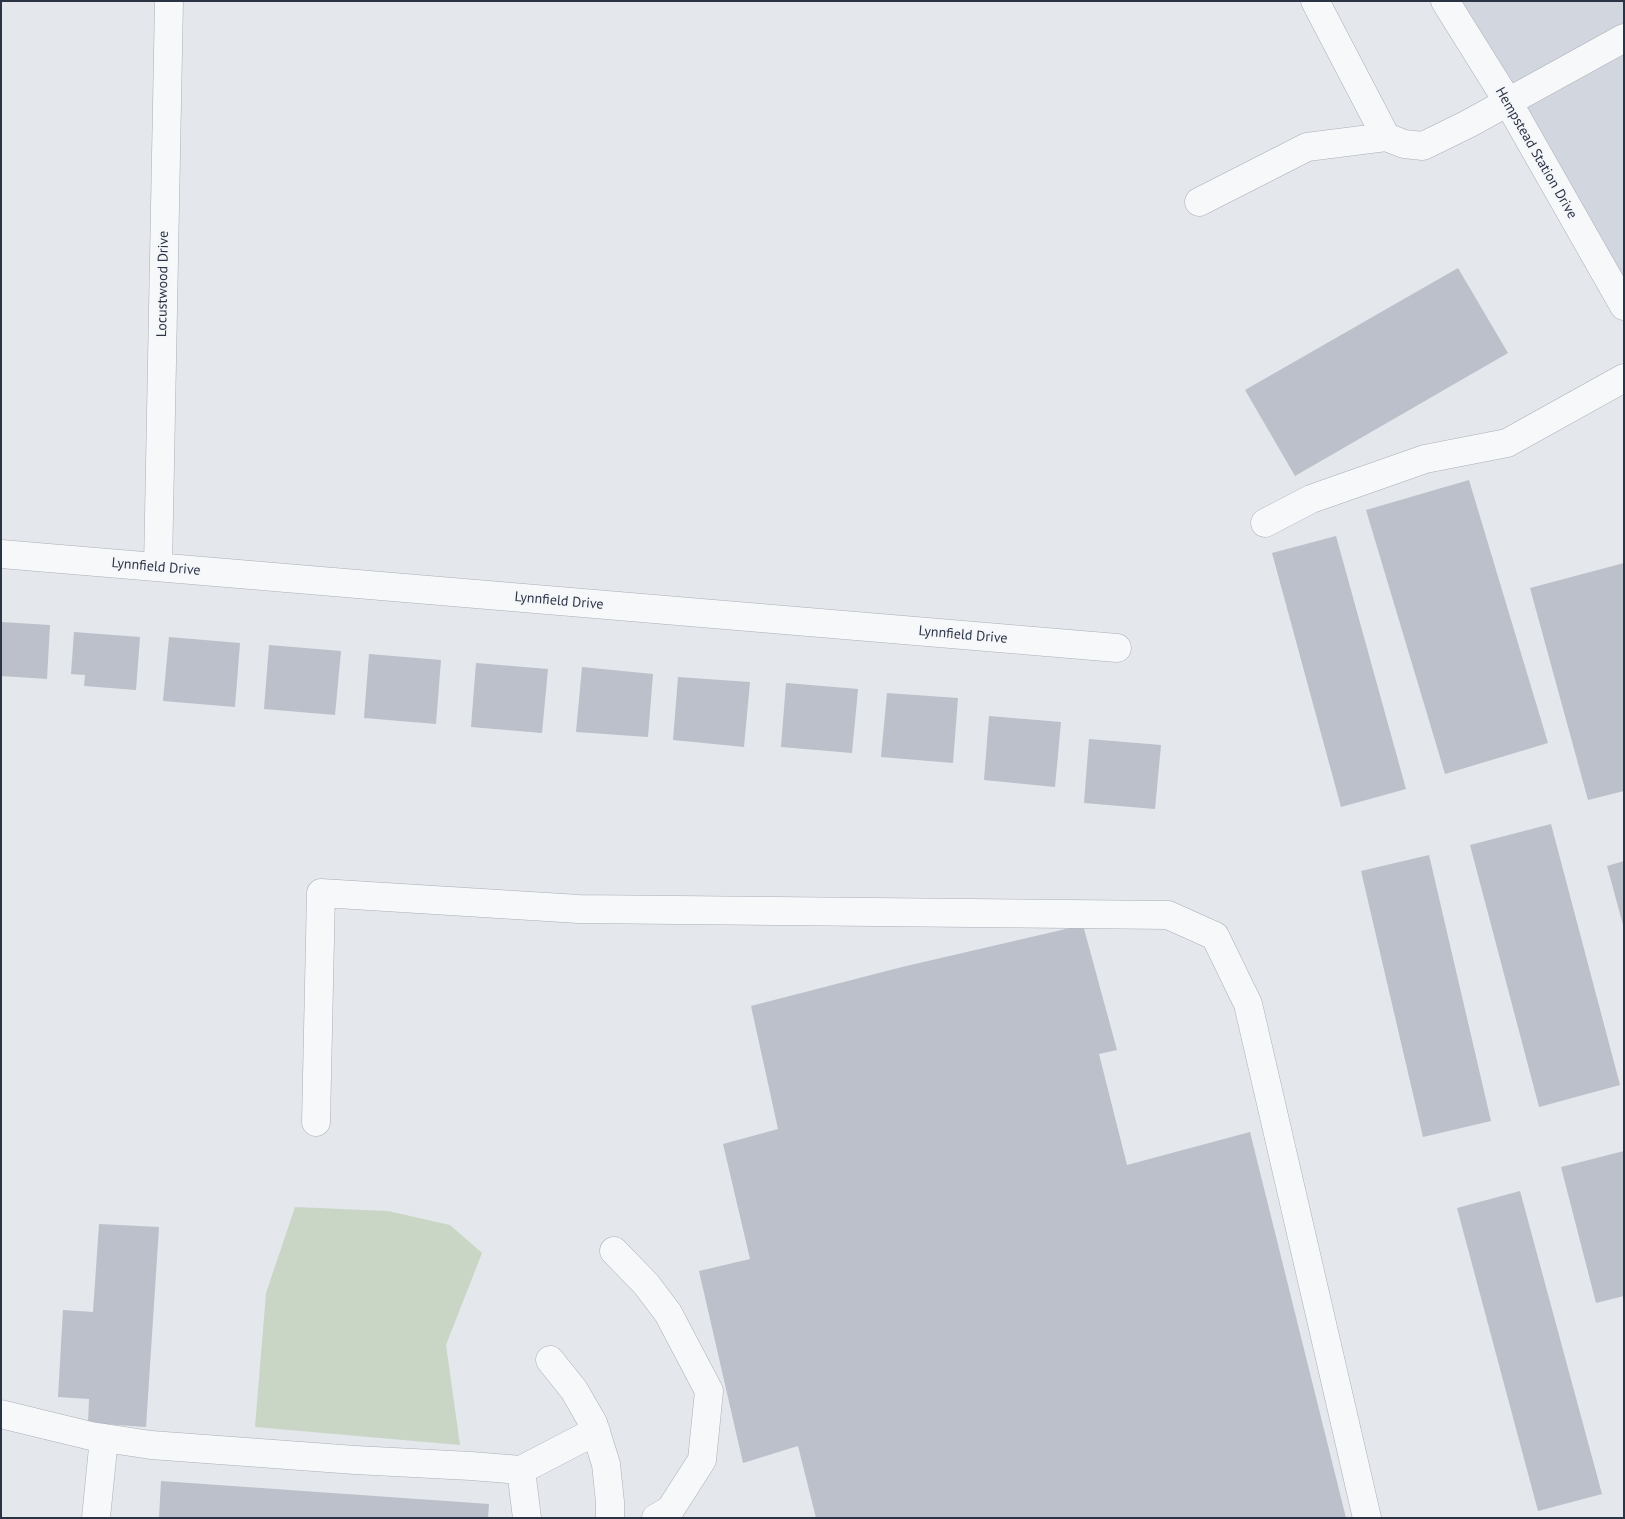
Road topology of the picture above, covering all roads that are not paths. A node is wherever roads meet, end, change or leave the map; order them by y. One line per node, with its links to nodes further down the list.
1 (169, 1): 12 (street, Locustwood Drive)
2 (1315, 1): 6 (street)
3 (1445, 1): 5 (street, Hempstead Station Drive)
4 (1624, 38): 5 (street)
5 (1508, 102): 6 (street); 8 (street, Hempstead Station Drive)
6 (1386, 137): 7 (street)
7 (1199, 202)
8 (1624, 306)
9 (1624, 378): 10 (street)
10 (1265, 523)
11 (1, 554): 12 (street, Lynnfield Drive)
12 (158, 568): 13 (street, Lynnfield Drive)
13 (1117, 648)
14 (316, 1122): 25 (street)
15 (614, 1251): 24 (street)
16 (550, 1360): 18 (street)
17 (1, 1414): 19 (street)
18 (596, 1431): 20 (street); 23 (street)
19 (104, 1438): 20 (street); 21 (street)
20 (521, 1470): 22 (street)
21 (96, 1518)
22 (527, 1518)
23 (610, 1518)
24 (656, 1518)
25 (1366, 1518)

